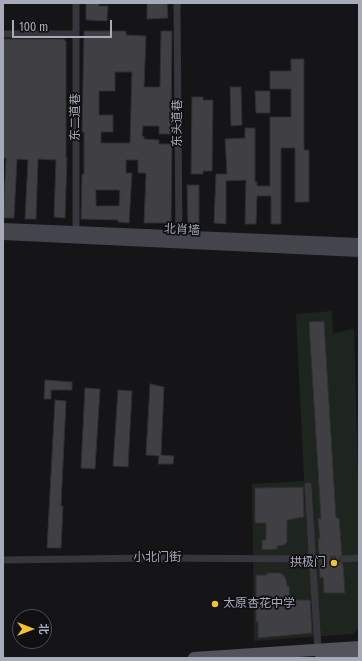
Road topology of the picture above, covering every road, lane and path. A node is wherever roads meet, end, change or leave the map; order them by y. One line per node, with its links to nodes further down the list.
1 (73, 3): 5 (street, 东二道巷)
2 (76, 3): 5 (street, 东二道巷)
3 (177, 3): 9 (street, 东头道巷)
4 (3, 34): 5 (street)
5 (74, 34): 7 (street, 东二道巷)
6 (3, 228): 7 (street)
7 (75, 230): 9 (street)
8 (3, 235): 9 (street, 北肖墙)
9 (179, 239): 10 (street); 11 (street, 北肖墙)
10 (359, 243)
11 (359, 252)
12 (308, 486): 14 (street)
13 (359, 558): 15 (street)
14 (315, 559): 16 (street, 小北门街); 18 (street)
15 (342, 559)
16 (3, 560)
17 (356, 651): 18 (main road)
18 (320, 654): 19 (main road)
19 (194, 658)

